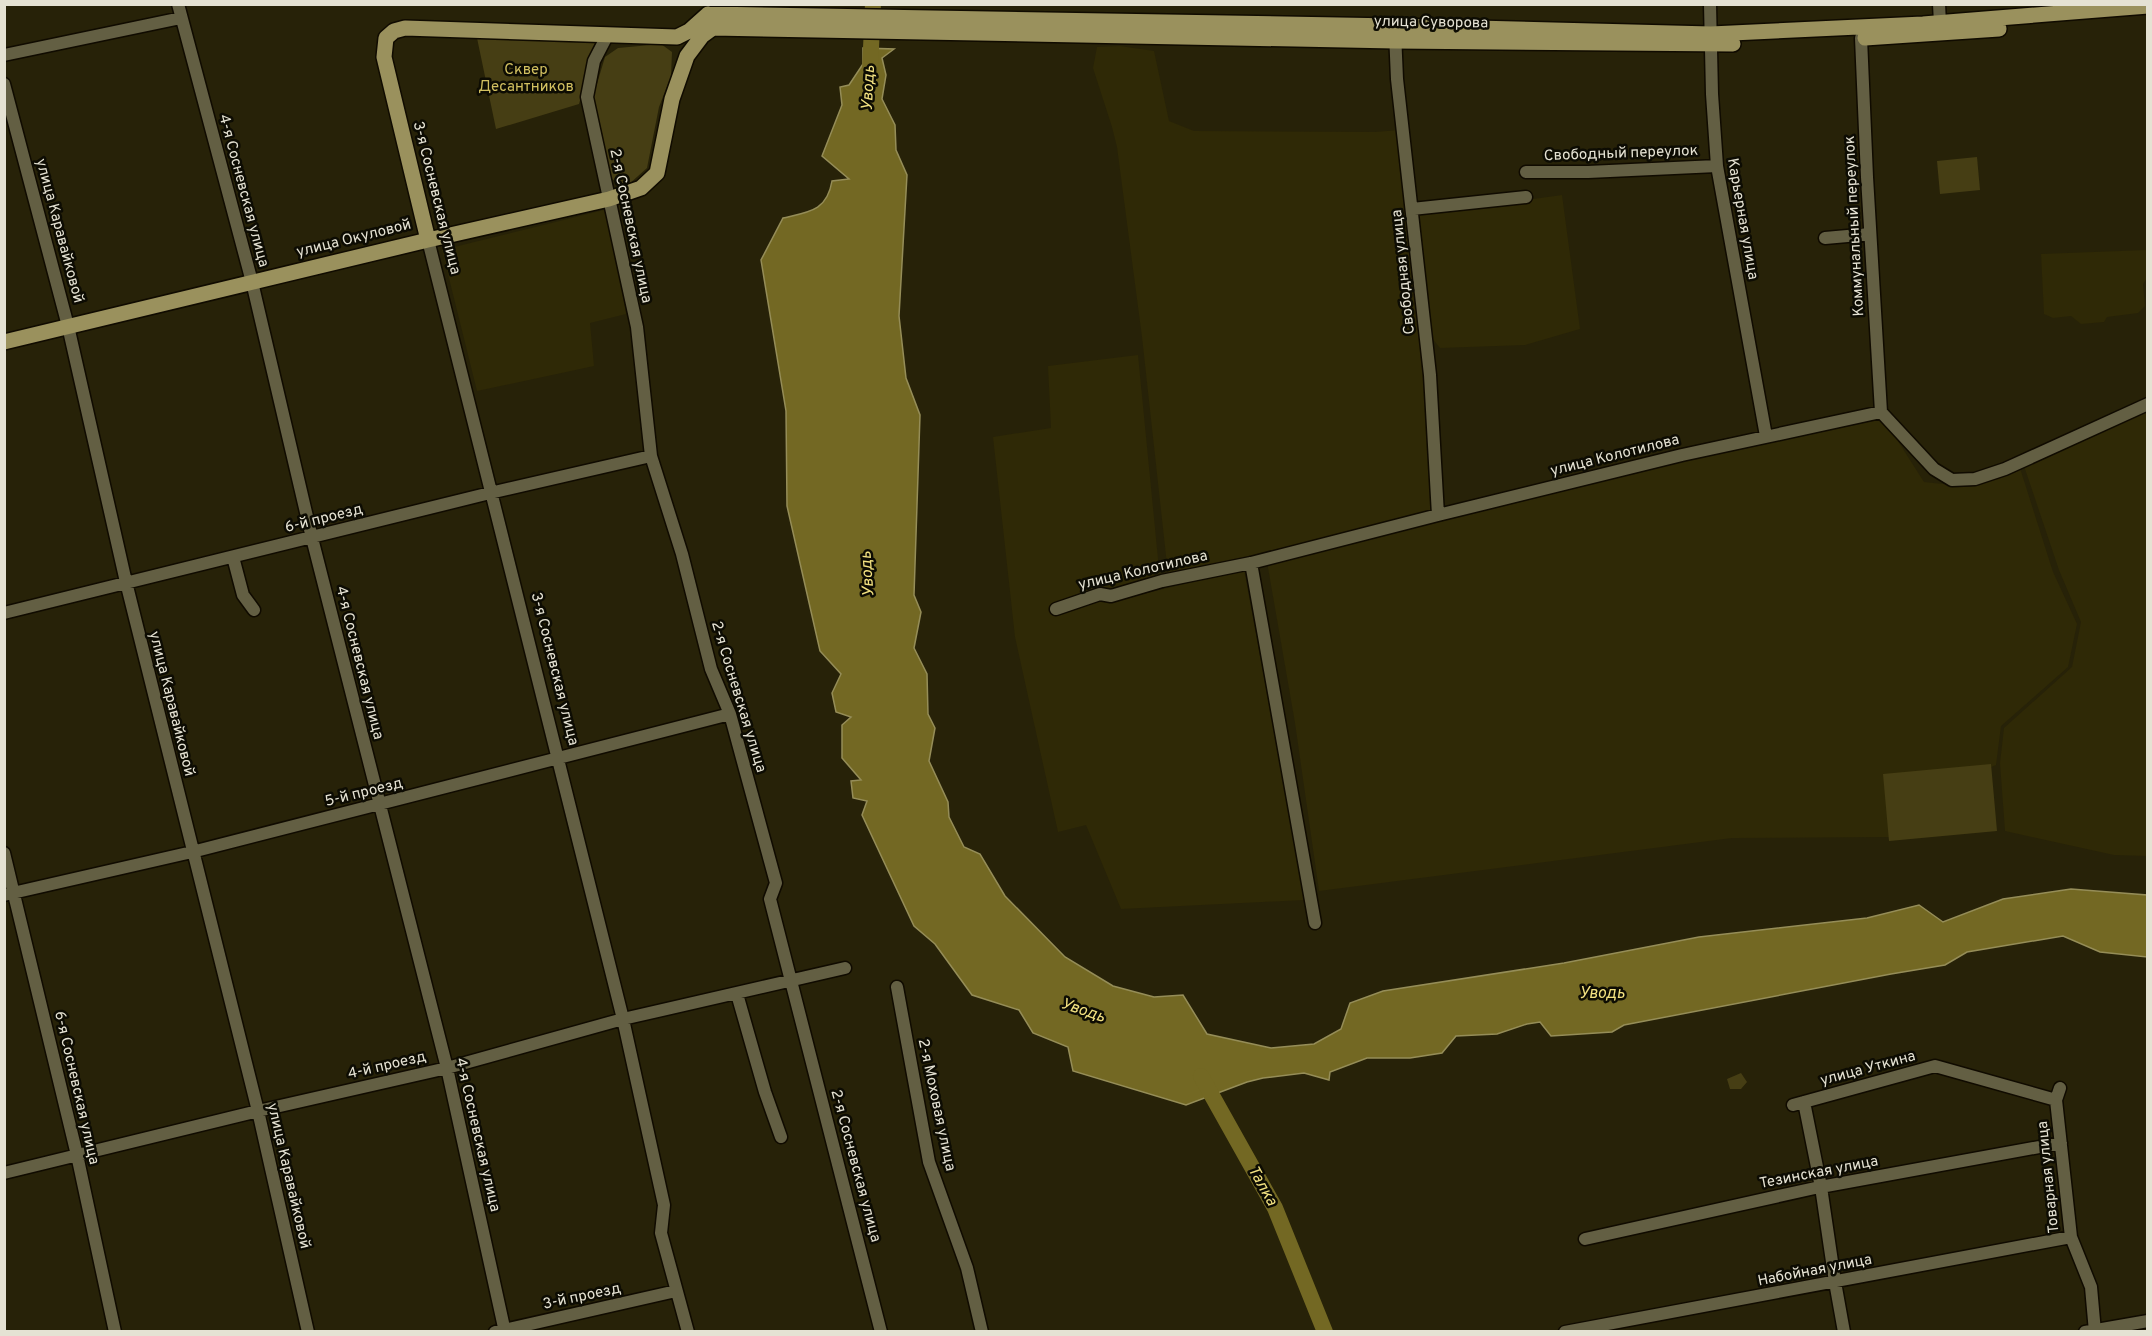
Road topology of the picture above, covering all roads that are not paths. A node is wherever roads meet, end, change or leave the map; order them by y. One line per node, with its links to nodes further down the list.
1 (178, 4): 7 (street, 4-я Сосневская улица)
2 (1710, 4): 12 (street, Карьерная улица)
3 (1939, 4): 8 (street)
4 (2148, 6): 8 (main road, улица Суворова)
5 (708, 16): 9 (main road); 10 (main road, улица Суворова); 18 (main road, улица Окуловой)
6 (2148, 16): 11 (main road, улица Суворова)
7 (181, 18): 13 (street); 23 (street, 4-я Сосневская улица)
8 (1940, 23): 12 (main road, улица Суворова)
9 (608, 34): 18 (street, 2-я Сосневская улица); 22 (main road, 3-я Сосневская улица)
10 (1395, 34): 12 (main road, улица Суворова); 19 (street, Свободная улица)
11 (1861, 38): 12 (main road, улица Суворова); 20 (street, Коммунальный переулок)
12 (1711, 40): 15 (street, Карьерная улица)
13 (4, 55)
14 (4, 84): 24 (street, улица Каравайковой)
15 (1717, 166): 16 (street, Свободный переулок); 28 (street, Карьерная улица)
16 (1526, 171)
17 (1526, 197): 19 (street)
18 (609, 199): 22 (main road, улица Окуловой); 29 (street, 2-я Сосневская улица)
19 (1412, 209): 31 (street, Свободная улица)
20 (1870, 234): 21 (street); 27 (street, Коммунальный переулок)
21 (1825, 238)
22 (428, 240): 23 (main road, улица Окуловой); 30 (street, 3-я Сосневская улица)
23 (252, 282): 24 (main road, улица Окуловой); 32 (street, 4-я Сосневская улица)
24 (68, 326): 25 (main road, улица Окуловой); 35 (street, улица Каравайковой)
25 (4, 342)
26 (2148, 404): 27 (street)
27 (1881, 412): 28 (street, улица Колотилова)
28 (1766, 436): 31 (street, улица Колотилова)
29 (651, 456): 30 (street, 6-й проезд); 39 (street, 2-я Сосневская улица)
30 (490, 493): 32 (street, 6-й проезд); 40 (street, 3-я Сосневская улица)
31 (1438, 515): 34 (street, улица Колотилова)
32 (312, 538): 33 (street, 6-й проезд); 41 (street, 4-я Сосневская улица)
33 (233, 557): 35 (street, 6-й проезд); 37 (street)
34 (1251, 563): 36 (street, улица Колотилова); 45 (street)
35 (126, 582): 38 (street, 6-й проезд); 42 (street, улица Каравайковой)
36 (1056, 609)
37 (254, 610)
38 (4, 613)
39 (730, 714): 40 (street, 5-й проезд); 47 (street, 2-я Сосневская улица)
40 (558, 758): 41 (street, 5-й проезд); 50 (street, 3-я Сосневская улица)
41 (380, 805): 42 (street, 5-й проезд); 51 (street, 4-я Сосневская улица)
42 (192, 852): 44 (street, 5-й проезд); 53 (street, улица Каравайковой)
43 (4, 853): 44 (street, 6-я Сосневская улица)
44 (9, 894): 56 (street, 6-я Сосневская улица)
45 (1315, 923)
46 (845, 968): 47 (street, 4-й проезд)
47 (791, 982): 49 (street, 4-й проезд); 69 (street, 2-я Сосневская улица)
48 (897, 987): 70 (street, 2-я Моховая улица)
49 (737, 994): 50 (street, 4-й проезд); 54 (street)
50 (623, 1019): 51 (street, 4-й проезд); 62 (street, 3-я Сосневская улица)
51 (447, 1068): 53 (street, 4-й проезд); 64 (street, 4-я Сосневская улица)
52 (2058, 1094): 55 (street, Товарная улица); 58 (street, улица Уткина)
53 (258, 1111): 56 (street, 4-й проезд); 67 (street, улица Каравайковой)
54 (781, 1137)
55 (2061, 1143): 58 (street, Тезинская улица); 59 (street, Товарная улица)
56 (77, 1155): 57 (street, 4-й проезд); 66 (street, 6-я Сосневская улица)
57 (4, 1173)
58 (1821, 1187): 60 (street, Тезинская улица); 61 (street)
59 (2070, 1237): 61 (street, Набойная улица); 65 (street, Товарная улица)
60 (1585, 1239)
61 (1835, 1282): 71 (street, Набойная улица); 72 (street)
62 (676, 1291): 64 (street, 3-й проезд); 68 (street, 3-я Сосневская улица)
63 (2148, 1321): 65 (street)
64 (501, 1331)
65 (2091, 1331)
66 (115, 1332)
67 (308, 1332)
68 (688, 1332)
69 (881, 1332)
70 (982, 1332)
71 (1565, 1332)
72 (1845, 1332)

